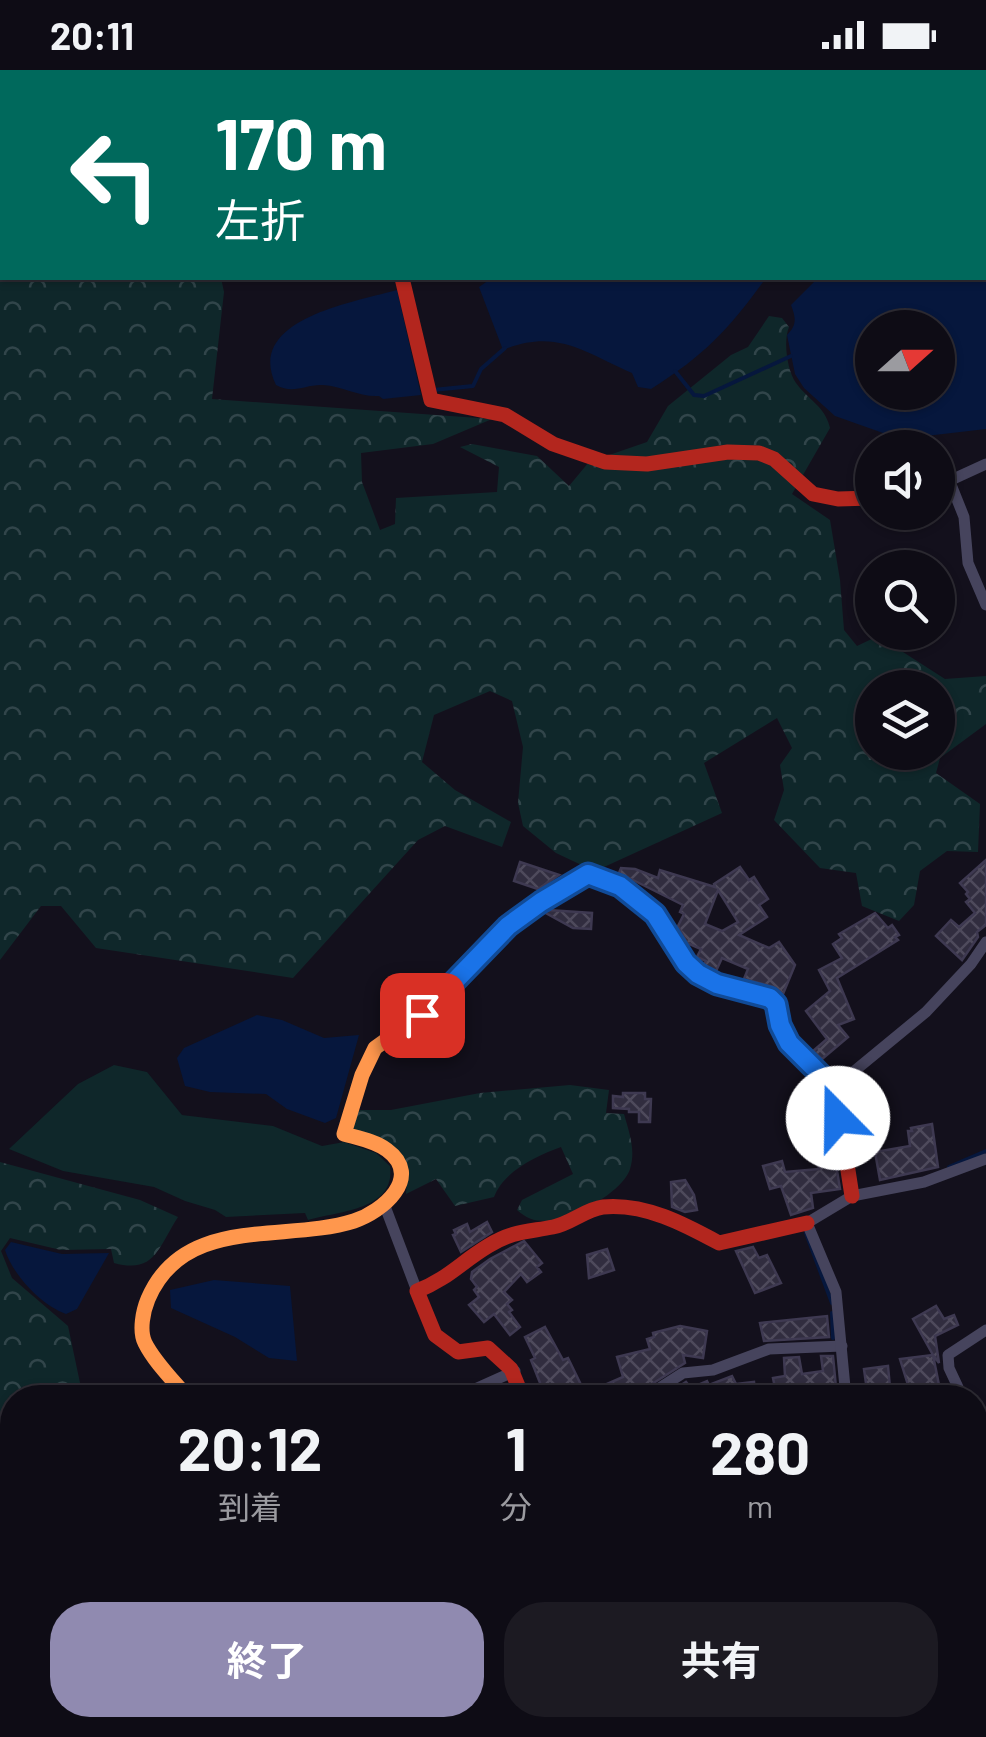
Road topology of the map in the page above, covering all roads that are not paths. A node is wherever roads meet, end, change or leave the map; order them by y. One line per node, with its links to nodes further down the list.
1 (402, 280): 4 (street)
2 (986, 464): 3 (street)
3 (955, 479)
4 (855, 498)
5 (955, 502): 6 (street)
6 (986, 605)
7 (986, 942): 8 (street)
8 (834, 1088): 10 (street); 11 (street)
9 (986, 1160): 10 (street)
10 (852, 1196): 12 (street)
11 (386, 1208): 13 (street); 17 (street)
12 (804, 1224): 13 (street); 15 (street)
13 (417, 1292): 16 (street)
14 (986, 1330): 22 (street)
15 (842, 1346): 20 (street); 21 (street)
16 (515, 1370): 18 (street); 19 (street)
17 (178, 1385)
18 (482, 1385)
19 (519, 1385)
20 (664, 1385)
21 (845, 1385)
22 (957, 1385)

